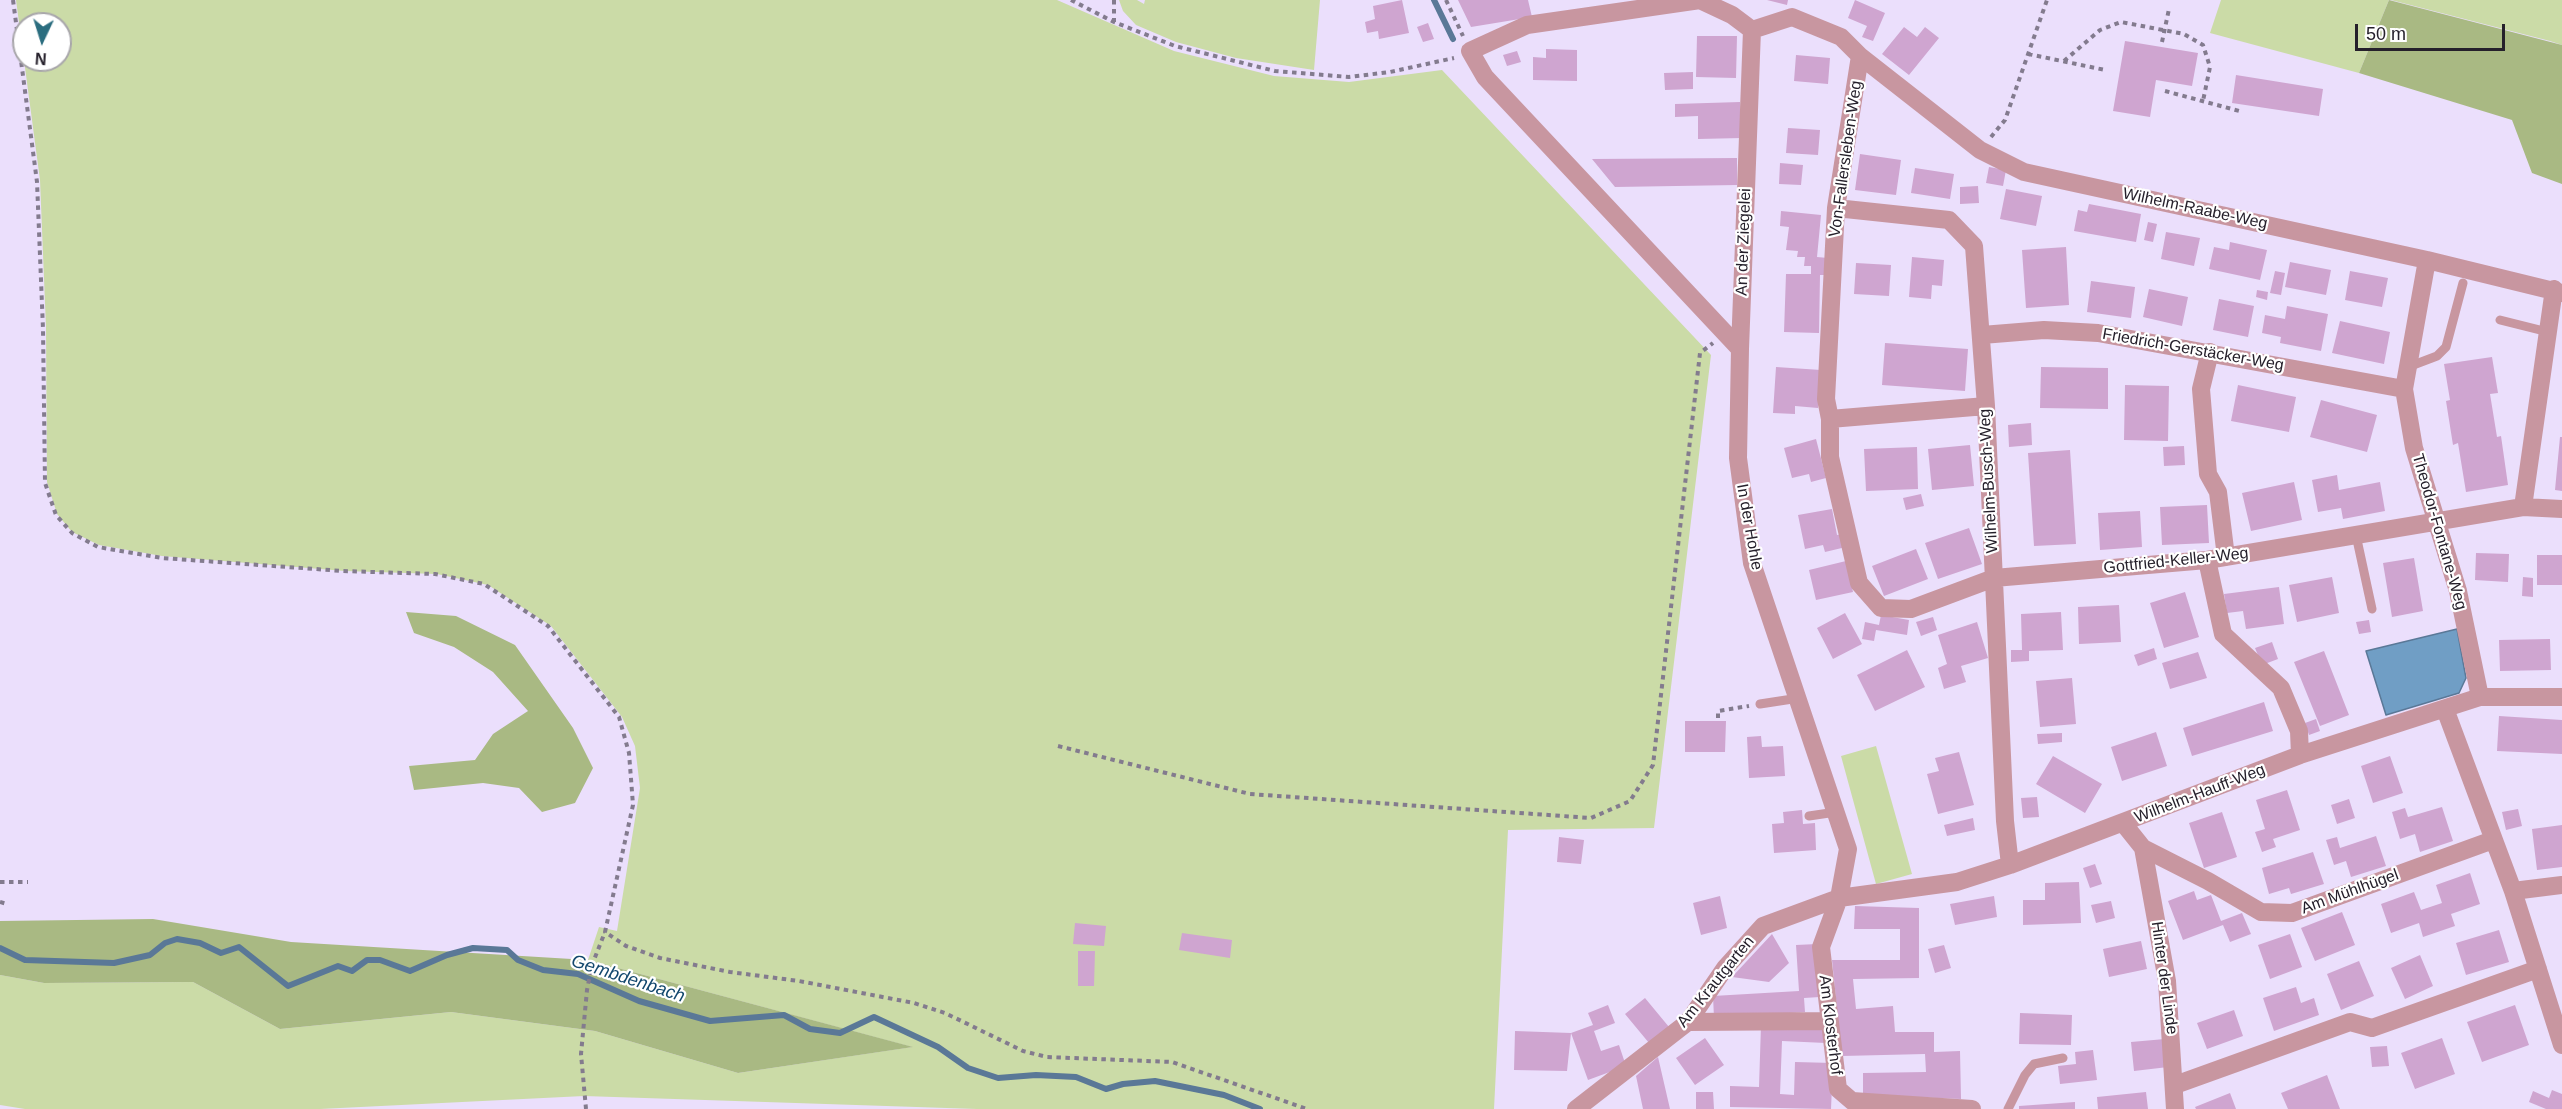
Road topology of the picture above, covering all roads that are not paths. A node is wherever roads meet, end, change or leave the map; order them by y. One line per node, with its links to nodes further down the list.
1 (1752, 30): 2 (street); 10 (street, An der Ziegelei); 10 (street)
2 (1860, 56): 3 (street, Von-Fallersleben-Weg); 4 (street, Wilhelm-Raabe-Weg)
3 (1836, 208): 9 (street, Wilhelm-Busch-Weg); 15 (street, Von-Fallersleben-Weg)
4 (2427, 260): 6 (street, Wilhelm-Raabe-Weg); 12 (street, Theodor-Fontane-Weg)
5 (2463, 283): 12 (lane)
6 (2558, 291): 8 (street)
7 (2500, 320): 8 (lane)
8 (2548, 332): 16 (street)
9 (1982, 335): 11 (street, Friedrich-Gerstäcker-Weg); 14 (street, Wilhelm-Busch-Weg)
10 (1740, 349): 26 (street, In der Hohle)
11 (2210, 352): 13 (street, Friedrich-Gerstäcker-Weg); 20 (street)
12 (2408, 367): 13 (street, Theodor-Fontane-Weg)
13 (2403, 389): 18 (street, Theodor-Fontane-Weg)
14 (1986, 406): 15 (street); 22 (street, Wilhelm-Busch-Weg)
15 (1830, 419): 22 (street, Von-Fallersleben-Weg)
16 (2523, 507): 17 (street, Gottfried-Keller-Weg); 18 (street, Gottfried-Keller-Weg)
17 (2562, 509)
18 (2437, 520): 19 (street, Gottfried-Keller-Weg); 24 (street, Theodor-Fontane-Weg)
19 (2356, 535): 20 (street, Gottfried-Keller-Weg); 23 (lane)
20 (2226, 557): 21 (street, Gottfried-Keller-Weg)
21 (2207, 560): 22 (street, Gottfried-Keller-Weg); 29 (street)
22 (1994, 578): 35 (street, Wilhelm-Busch-Weg)
23 (2372, 609)
24 (2480, 697): 25 (street, Wilhelm-Hauff-Weg); 28 (street, Wilhelm-Hauff-Weg)
25 (2562, 697)
26 (1799, 698): 27 (lane); 30 (street, In der Hohle)
27 (1760, 704)
28 (2445, 709): 29 (street, Wilhelm-Hauff-Weg); 33 (street)
29 (2300, 755): 32 (street, Wilhelm-Hauff-Weg)
30 (1836, 812): 31 (lane); 38 (street, In der Hohle)
31 (1809, 816)
32 (2123, 823): 34 (street, Am Mühlhügel); 35 (street, Wilhelm-Hauff-Weg)
33 (2493, 840): 34 (street, Am Mühlhügel); 37 (street)
34 (2143, 848): 44 (street, Hinter der Linde)
35 (2010, 865): 38 (street, Wilhelm-Hauff-Weg)
36 (2562, 885): 37 (street)
37 (2513, 891): 39 (street)
38 (1839, 898): 40 (street, Am Klosterhof); 41 (street, Am Krautgarten)
39 (2538, 969): 42 (street); 44 (street)
40 (1829, 1021): 41 (street); 46 (street, Am Klosterhof)
41 (1688, 1022): 45 (street, Am Krautgarten)
42 (2562, 1045)
43 (2063, 1059): 47 (lane)
44 (2175, 1085): 48 (street, Hinter der Linde)
45 (1576, 1109)
46 (1972, 1109)
47 (2008, 1109)
48 (2175, 1109)

